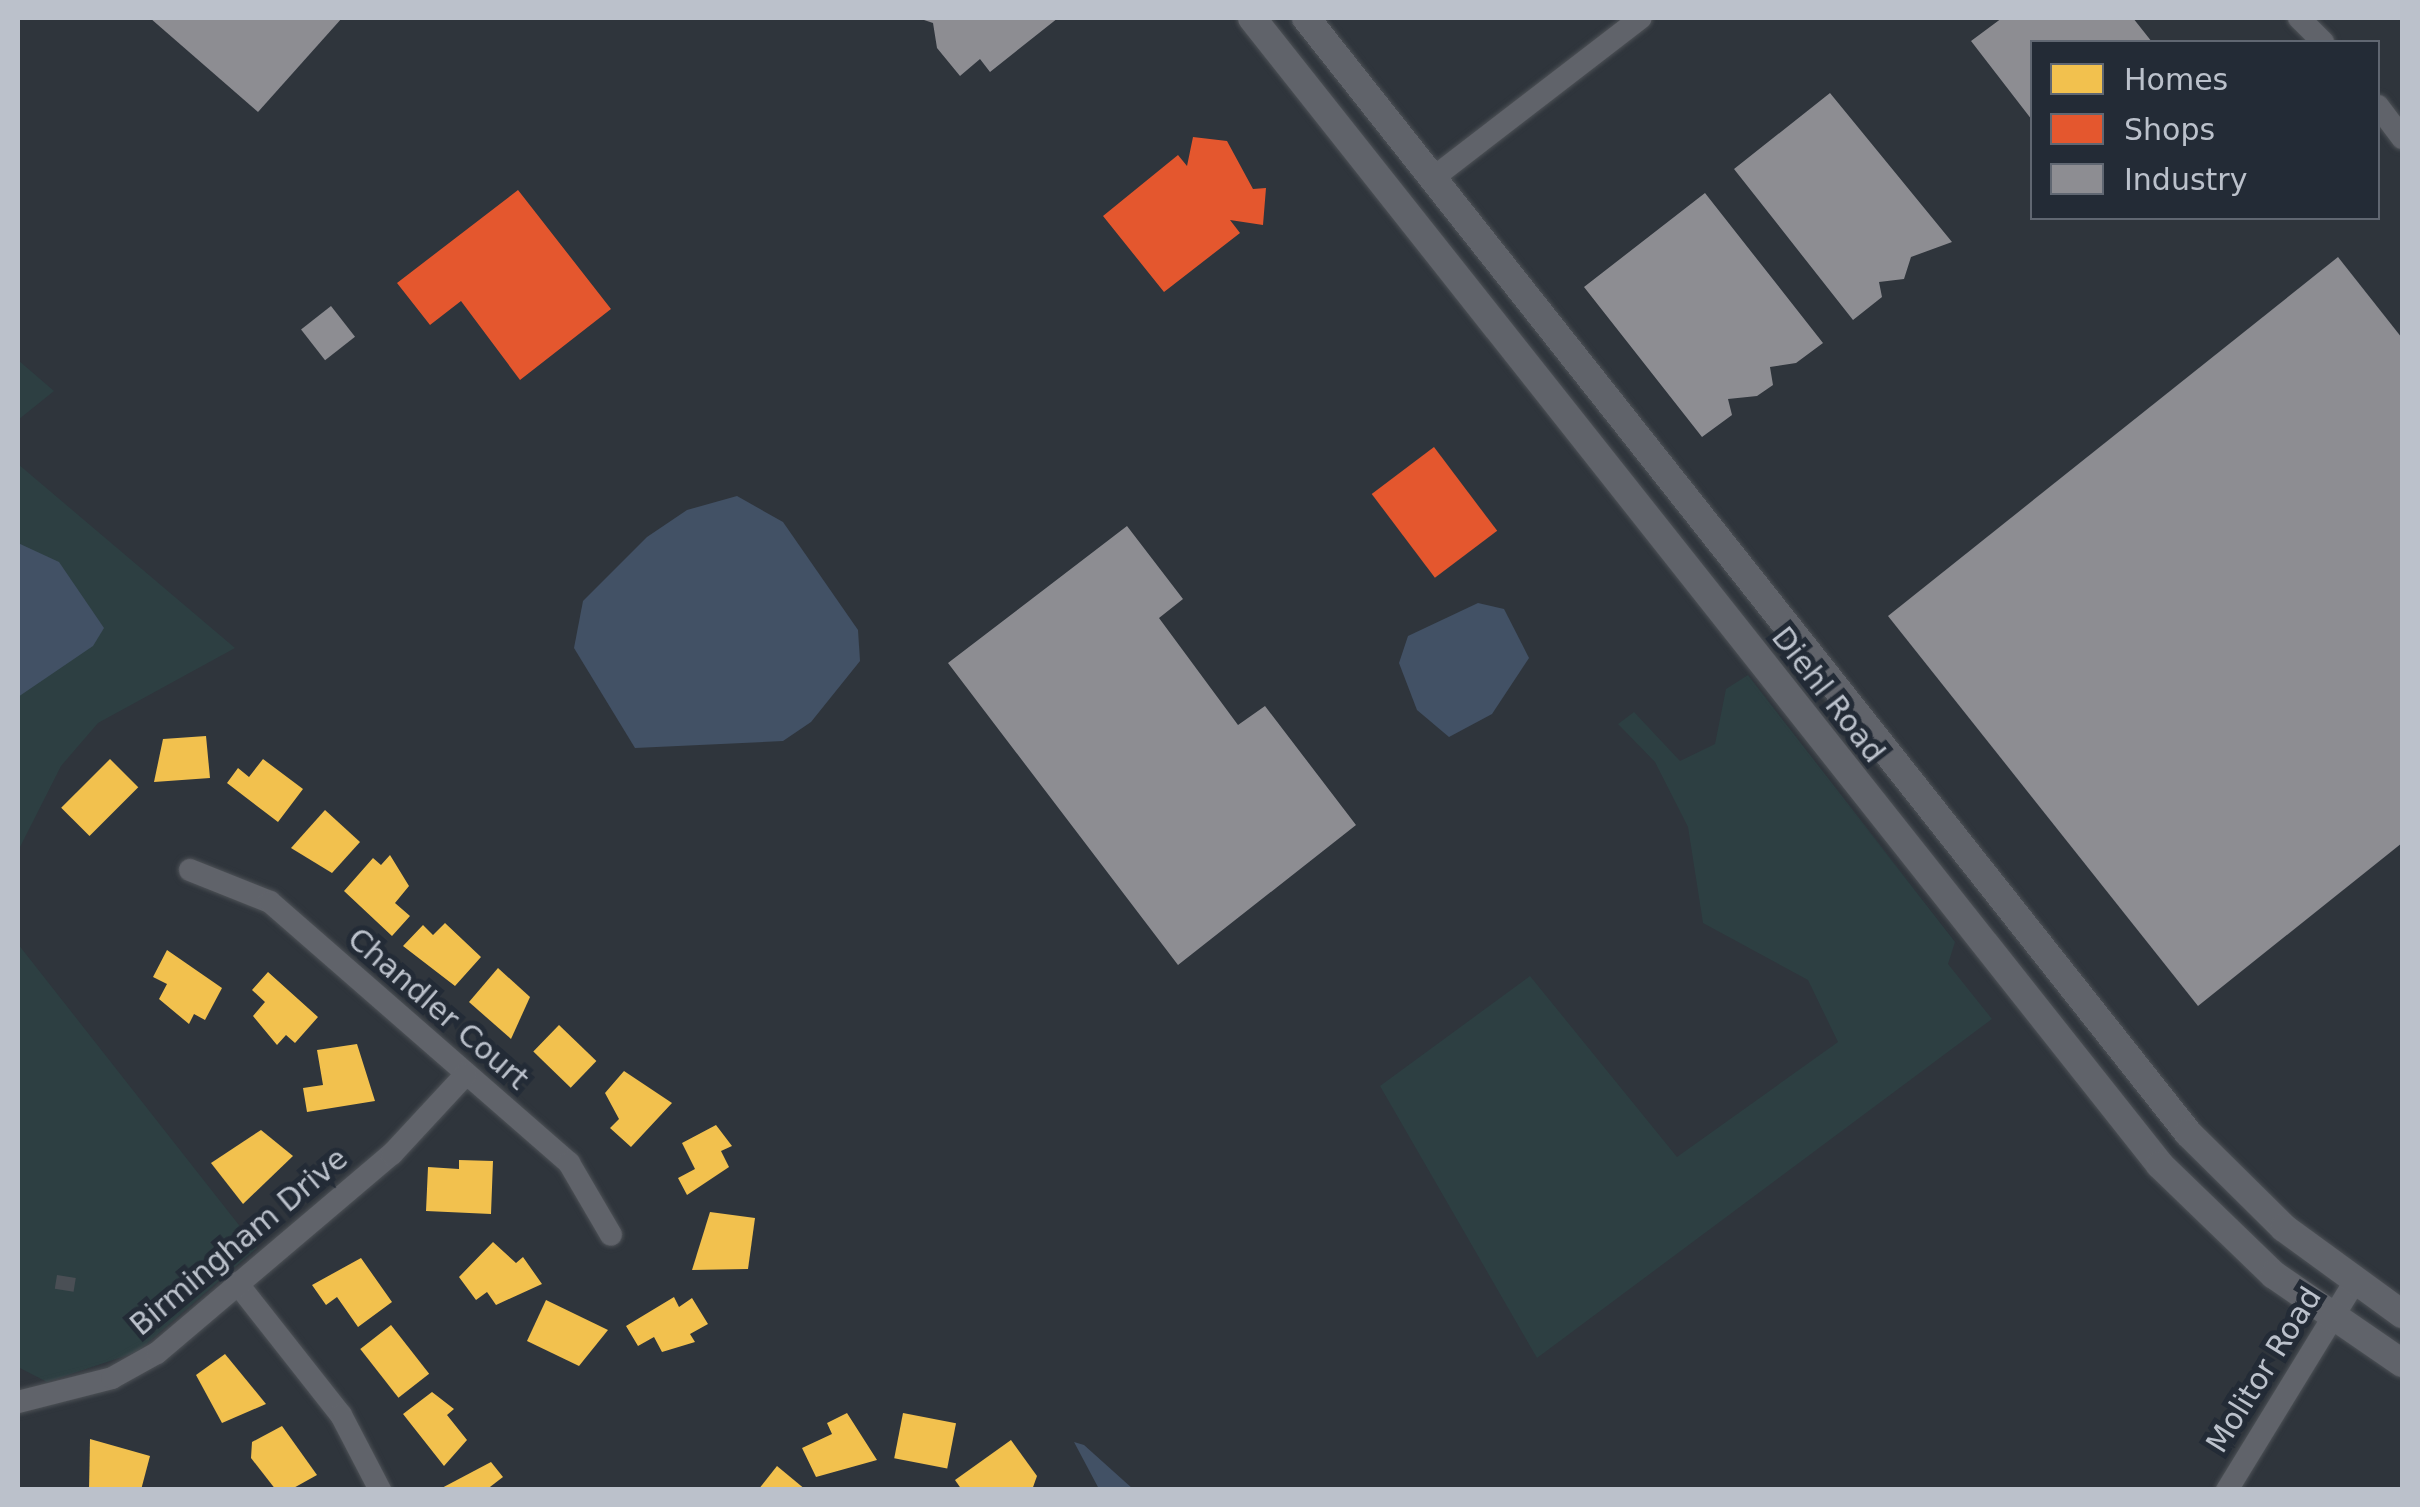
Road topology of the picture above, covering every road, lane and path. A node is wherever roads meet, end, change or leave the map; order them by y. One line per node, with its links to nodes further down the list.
1 (1252, 18): 15 (street, Diehl Road)
2 (1306, 18): 8 (street, Diehl Road)
3 (1641, 18): 8 (street)
4 (2299, 18): 5 (street)
5 (2321, 40)
6 (2380, 109): 7 (street)
7 (2402, 138)
8 (1433, 178): 13 (street, Diehl Road)
9 (190, 870): 10 (street, Chandler Court)
10 (466, 1074): 11 (street, Chandler Court); 12 (street, Birmingham Drive)
11 (612, 1235)
12 (238, 1283): 17 (street, Birmingham Drive); 18 (street)
13 (2354, 1283): 14 (street, Diehl Road); 15 (street, Molitor Road)
14 (2402, 1314)
15 (2332, 1318): 16 (street, Diehl Road); 19 (street, Molitor Road)
16 (2402, 1363)
17 (18, 1402)
18 (380, 1490)
19 (2227, 1490)

